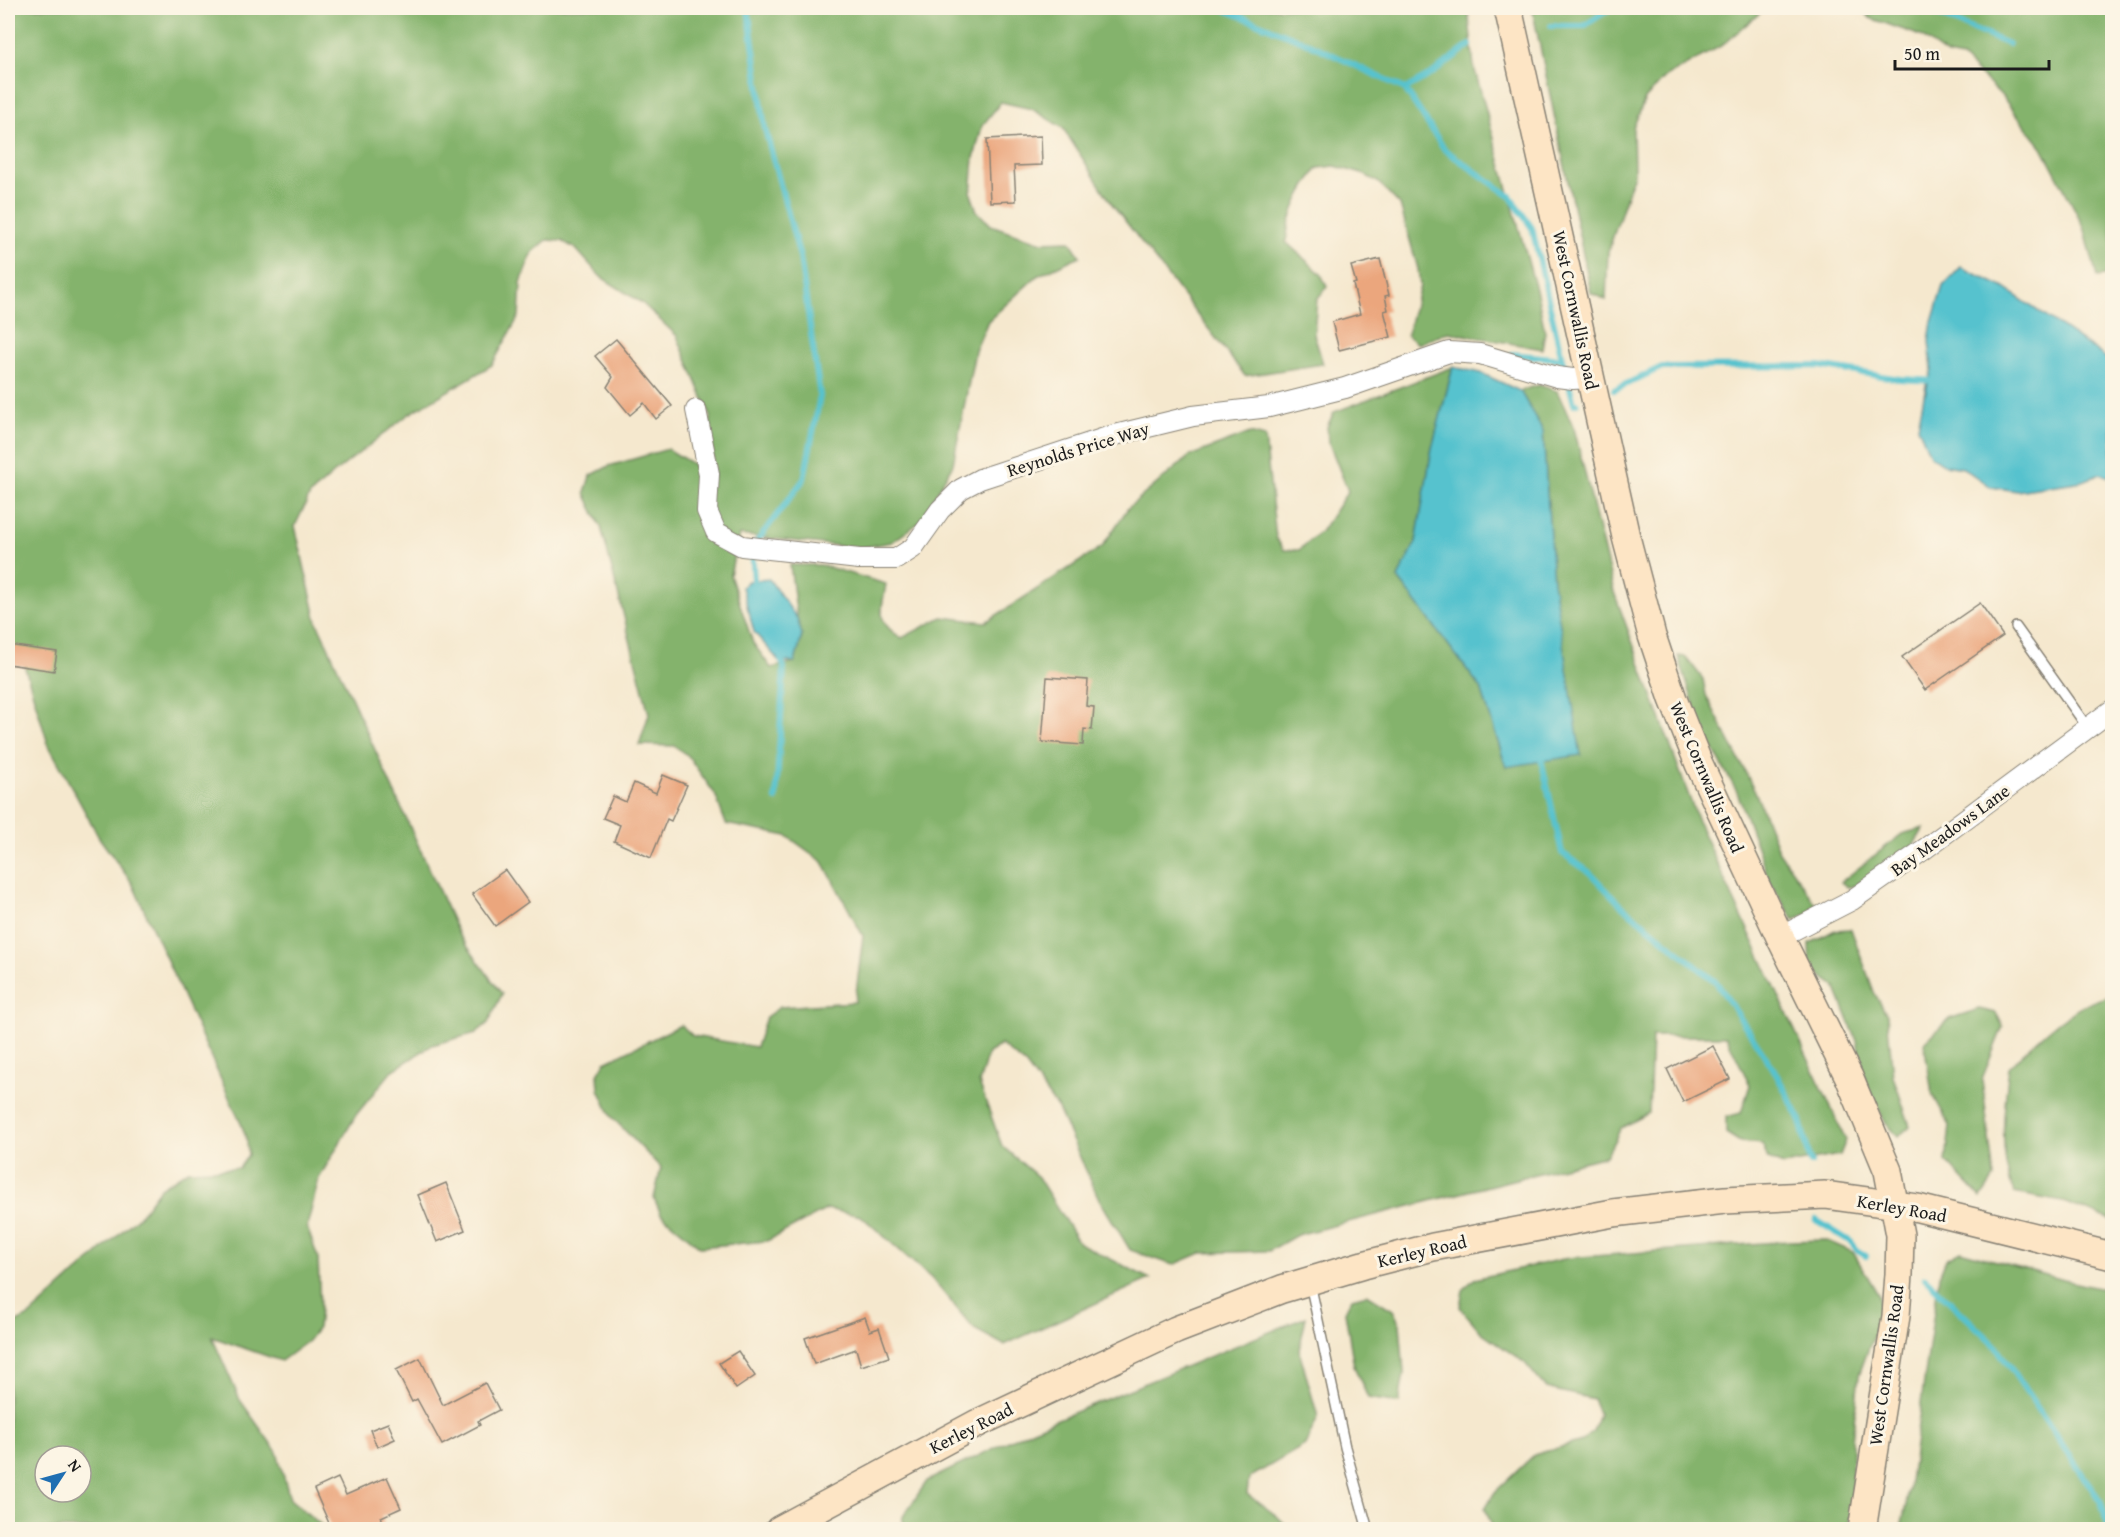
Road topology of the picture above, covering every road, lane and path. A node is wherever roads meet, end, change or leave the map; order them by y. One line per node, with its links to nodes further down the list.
1 (1508, 8): 2 (street, West Cornwallis Road)
2 (1591, 378): 3 (street, Reynolds Price Way); 7 (street, West Cornwallis Road)
3 (696, 410)
4 (2016, 627): 6 (lane)
5 (2112, 710): 6 (street, Bay Meadows Lane)
6 (2088, 728): 7 (street, Bay Meadows Lane)
7 (1780, 937): 8 (street, West Cornwallis Road)
8 (1894, 1204): 9 (street, Kerley Road); 10 (street, Kerley Road); 13 (street, West Cornwallis Road)
9 (2112, 1256)
10 (1310, 1281): 11 (street, Kerley Road); 12 (lane)
11 (779, 1530)
12 (1368, 1530)
13 (1862, 1530)

